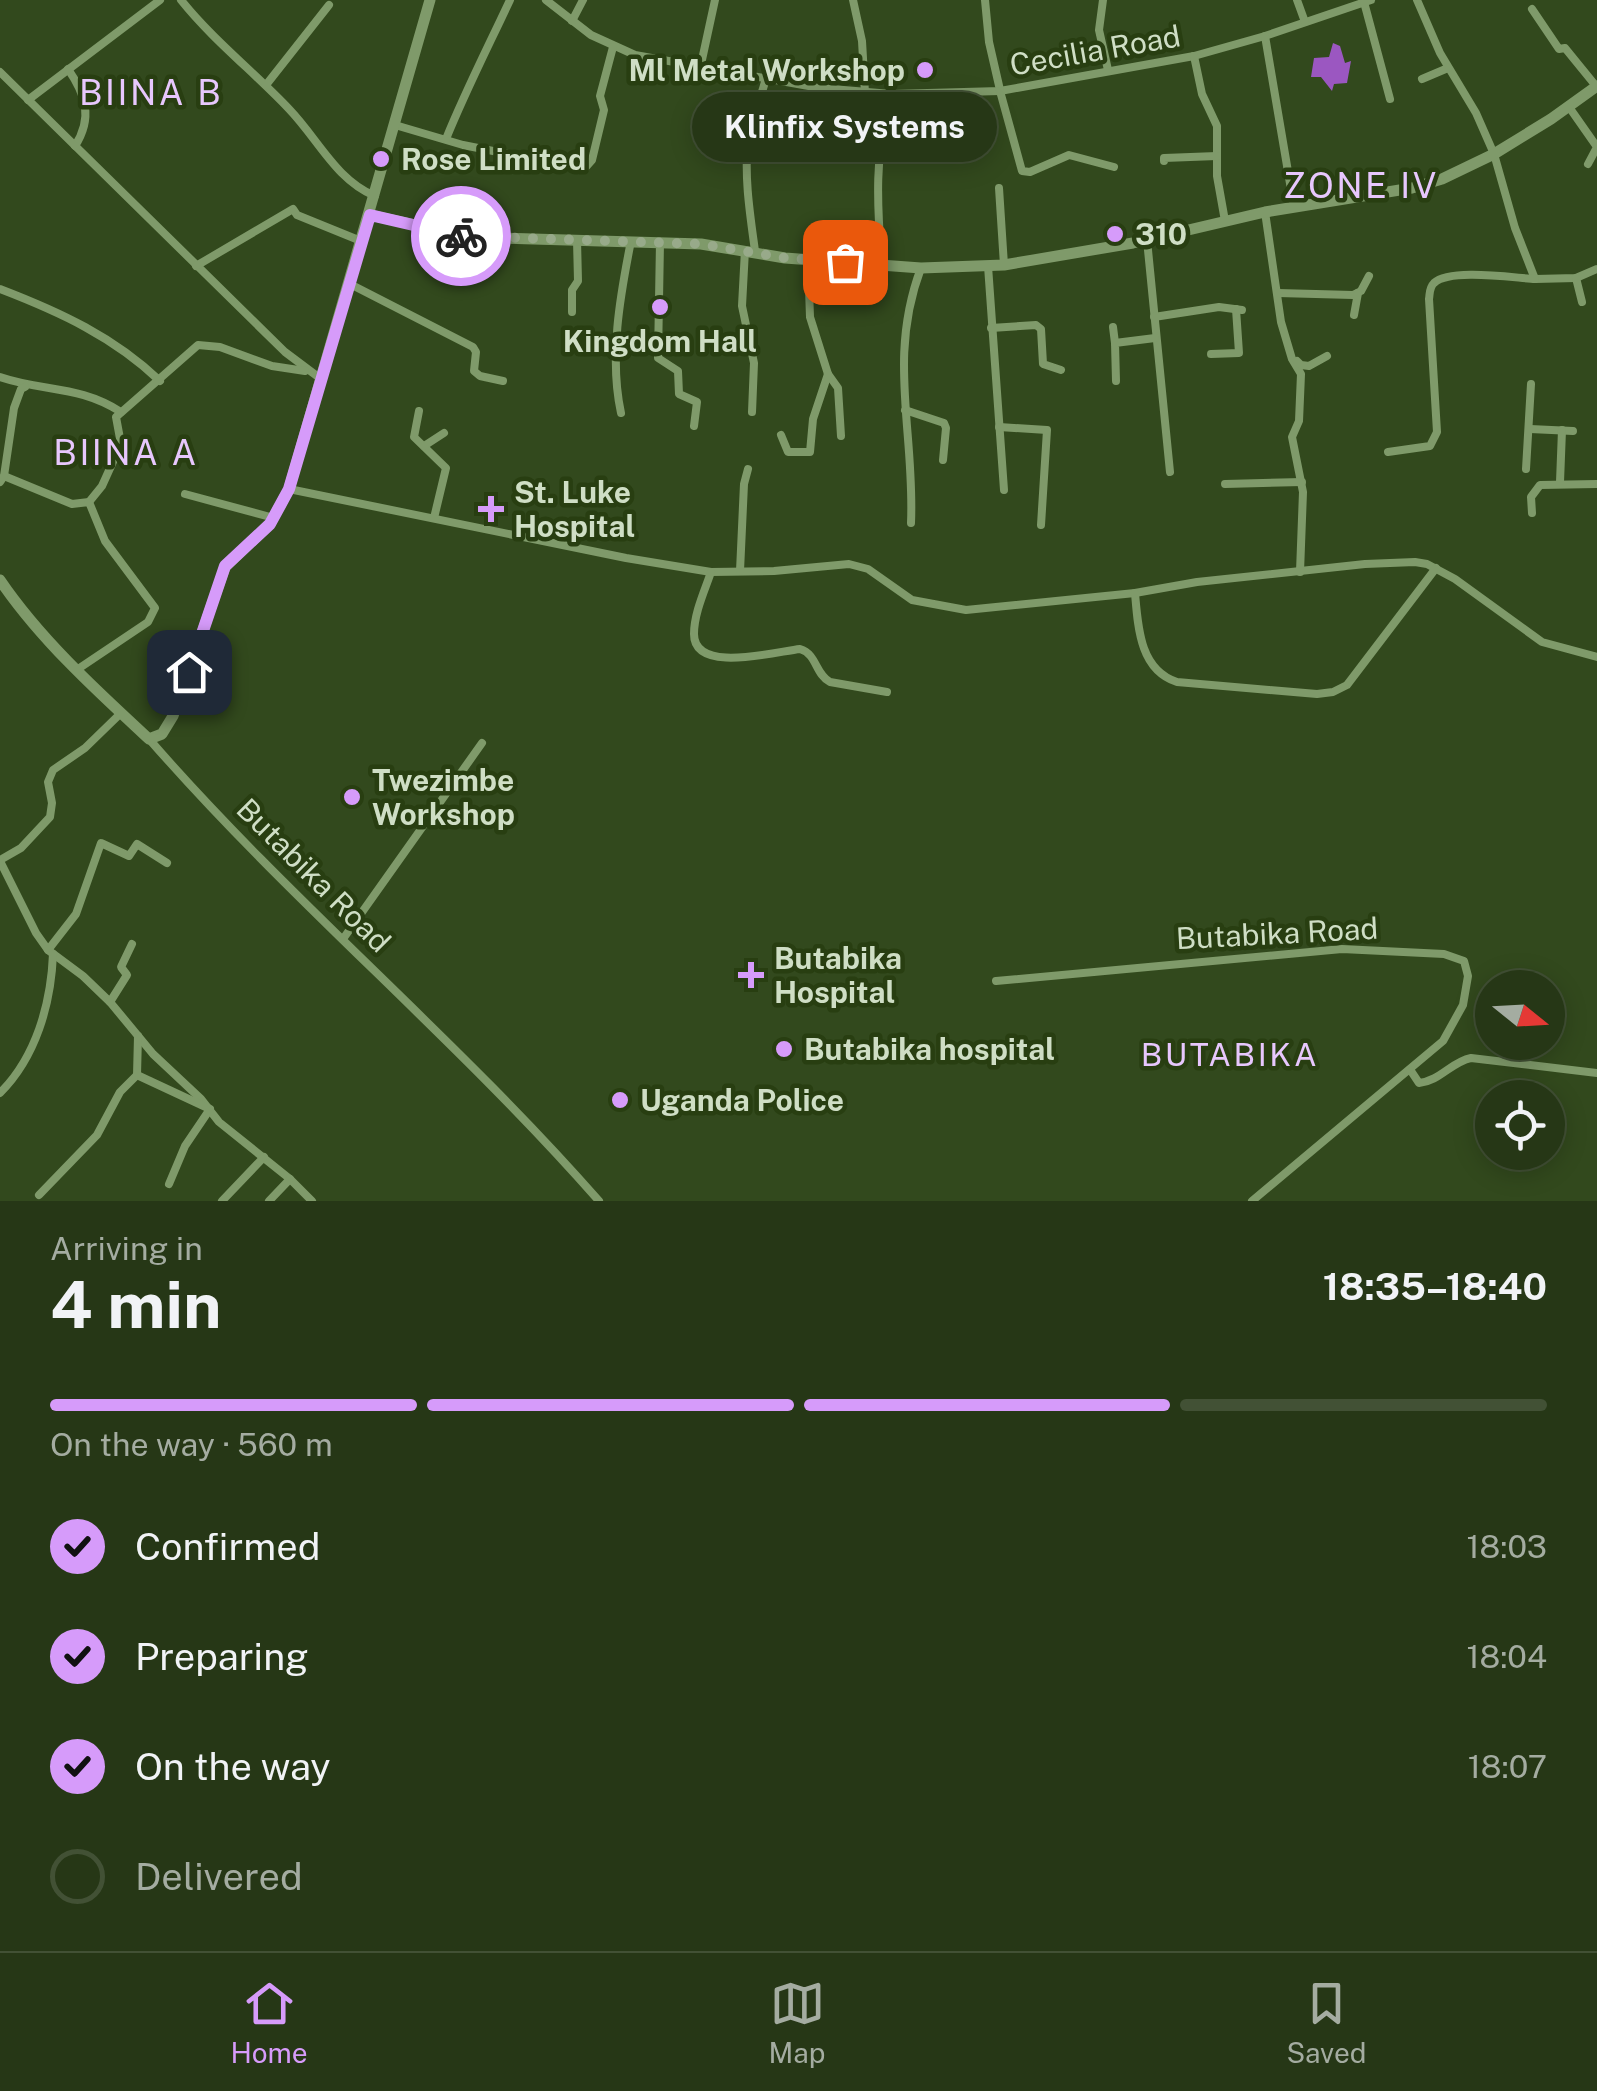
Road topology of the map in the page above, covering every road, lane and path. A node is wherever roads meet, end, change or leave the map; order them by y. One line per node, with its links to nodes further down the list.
1 (160, 0): 23 (street)
2 (180, 0): 28 (street)
3 (430, 0): 38 (main road)
4 (510, 0): 39 (street)
5 (546, 0): 16 (street, Cecilia Road)
6 (583, 0): 16 (street)
7 (715, 0): 21 (street)
8 (853, 0): 31 (street)
9 (985, 0): 30 (street)
10 (1103, 0): 24 (street)
11 (1297, 0): 17 (street)
12 (1417, 0): 22 (street)
13 (1368, 1): 17 (street, Cecilia Road); 33 (street)
14 (329, 5): 28 (street)
15 (1532, 9): 29 (street)
16 (572, 21): 19 (street, Cecilia Road)
17 (1305, 22): 18 (street, Cecilia Road)
18 (1265, 36): 20 (street, Cecilia Road); 48 (street)
19 (613, 47): 21 (street, Cecilia Road); 36 (street)
20 (1194, 56): 24 (street, Cecilia Road); 42 (street)
21 (700, 68): 26 (street, Cecilia Road)
22 (1448, 68): 27 (street); 41 (street)
23 (68, 69): 34 (street); 40 (street)
24 (1108, 70): 30 (street, Cecilia Road)
25 (0, 72): 34 (street)
26 (766, 78): 31 (street, Cecilia Road); 57 (street)
27 (1422, 79)
28 (266, 86): 47 (street)
29 (1597, 86): 35 (main road)
30 (1000, 90): 32 (street, Cecilia Road); 45 (street)
31 (866, 93): 32 (street, Cecilia Road)
32 (891, 94): 59 (street)
33 (1390, 99)
34 (28, 100): 40 (street)
35 (1569, 107): 41 (main road); 44 (street)
36 (604, 110): 37 (street); 39 (street)
37 (616, 112)
38 (394, 124): 39 (street); 47 (main road)
39 (446, 139)
40 (75, 146): 61 (street)
41 (1494, 154): 48 (main road); 67 (street)
42 (1217, 156): 43 (street); 51 (street)
43 (1164, 161)
44 (1588, 164)
45 (1114, 167)
46 (999, 188): 60 (street)
47 (375, 196): 50 (main road)
48 (1294, 207): 49 (main road)
49 (1266, 212): 51 (main road); 70 (street)
50 (370, 215): 52 (main road); 54 (main road)
51 (1225, 221): 53 (main road)
52 (576, 240): 55 (main road); 73 (street)
53 (1148, 240): 60 (main road); 75 (street)
54 (362, 241): 61 (street); 68 (main road)
55 (631, 242): 56 (main road); 97 (street)
56 (660, 242): 57 (main road); 98 (street)
57 (750, 250): 58 (main road); 96 (street)
58 (808, 260): 59 (main road); 86 (street)
59 (882, 265): 63 (main road)
60 (1004, 265): 62 (main road)
61 (196, 266): 84 (street)
62 (988, 266): 63 (main road); 77 (street)
63 (921, 268): 93 (street)
64 (1597, 269): 66 (street)
65 (1369, 276): 71 (street)
66 (1576, 278): 67 (street); 72 (street)
67 (1535, 280): 107 (street)
68 (348, 284): 88 (main road); 90 (street)
69 (0, 289): 89 (street)
70 (1278, 292): 71 (street); 81 (street)
71 (1358, 293): 74 (street)
72 (1582, 302)
73 (572, 312)
74 (1354, 315)
75 (1154, 317): 78 (street); 80 (street)
76 (1113, 327): 79 (street)
77 (991, 328): 83 (street); 99 (street)
78 (1156, 338): 79 (street); 111 (street)
79 (1115, 343): 85 (street)
80 (1212, 354)
81 (1290, 354): 82 (street); 113 (street)
82 (1327, 356)
83 (1061, 370)
84 (308, 372): 88 (street); 89 (street)
85 (1103, 372)
86 (828, 374): 104 (street); 105 (street)
87 (0, 377): 92 (street)
88 (321, 380): 117 (main road)
89 (160, 381): 95 (street)
90 (503, 381)
91 (1531, 384): 100 (street)
92 (25, 387): 95 (street); 112 (street)
93 (905, 410): 108 (street); 124 (street)
94 (419, 411): 106 (street)
95 (121, 412): 120 (street)
96 (752, 412)
97 (621, 414)
98 (694, 426)
99 (999, 427): 118 (street); 125 (street)
100 (1530, 428): 101 (street); 110 (street)
101 (1562, 430): 102 (street); 114 (street)
102 (1574, 432)
103 (444, 433): 106 (street)
104 (782, 435)
105 (841, 436)
106 (424, 446): 123 (street)
107 (1388, 452)
108 (943, 460)
109 (748, 469): 127 (street)
110 (1526, 469)
111 (1170, 472)
112 (2, 479): 120 (street)
113 (1302, 482): 115 (street); 129 (street)
114 (1560, 482): 116 (street); 121 (street)
115 (1225, 484)
116 (1597, 484)
117 (289, 489): 122 (main road); 123 (street)
118 (1004, 490)
119 (185, 494): 122 (street)
120 (89, 502): 133 (street)
121 (1532, 513)
122 (274, 518): 136 (main road)
123 (434, 518): 128 (street)
124 (911, 523)
125 (1041, 525)
126 (1436, 568): 129 (street); 131 (street); 132 (street)
127 (740, 570): 128 (street); 131 (street)
128 (711, 572): 134 (street)
129 (1300, 572): 131 (street)
130 (0, 580): 133 (main road, Butabika Road)
131 (1135, 593)
132 (1597, 657)
133 (78, 669): 135 (main road, Butabika Road)
134 (888, 692)
135 (121, 713): 136 (main road, Butabika Road); 138 (street)
136 (149, 738): 140 (street, Butabika Road)
137 (482, 743): 140 (street)
138 (0, 861): 142 (street)
139 (166, 863): 142 (street)
140 (343, 940): 158 (street, Butabika Road)
141 (132, 944): 144 (street)
142 (51, 952): 144 (street); 149 (street)
143 (996, 981): 146 (street, Butabika Road)
144 (110, 1002): 145 (street)
145 (138, 1036): 148 (street); 150 (street)
146 (1410, 1071): 147 (street); 159 (street, Butabika Road)
147 (1597, 1072)
148 (137, 1075): 150 (street); 154 (street)
149 (0, 1094)
150 (210, 1109): 151 (street); 153 (street)
151 (264, 1158): 152 (street); 155 (street)
152 (290, 1179): 156 (street); 157 (street)
153 (168, 1184)
154 (39, 1195)
155 (222, 1201)
156 (269, 1201)
157 (312, 1201)
158 (599, 1201)
159 (1252, 1201)

